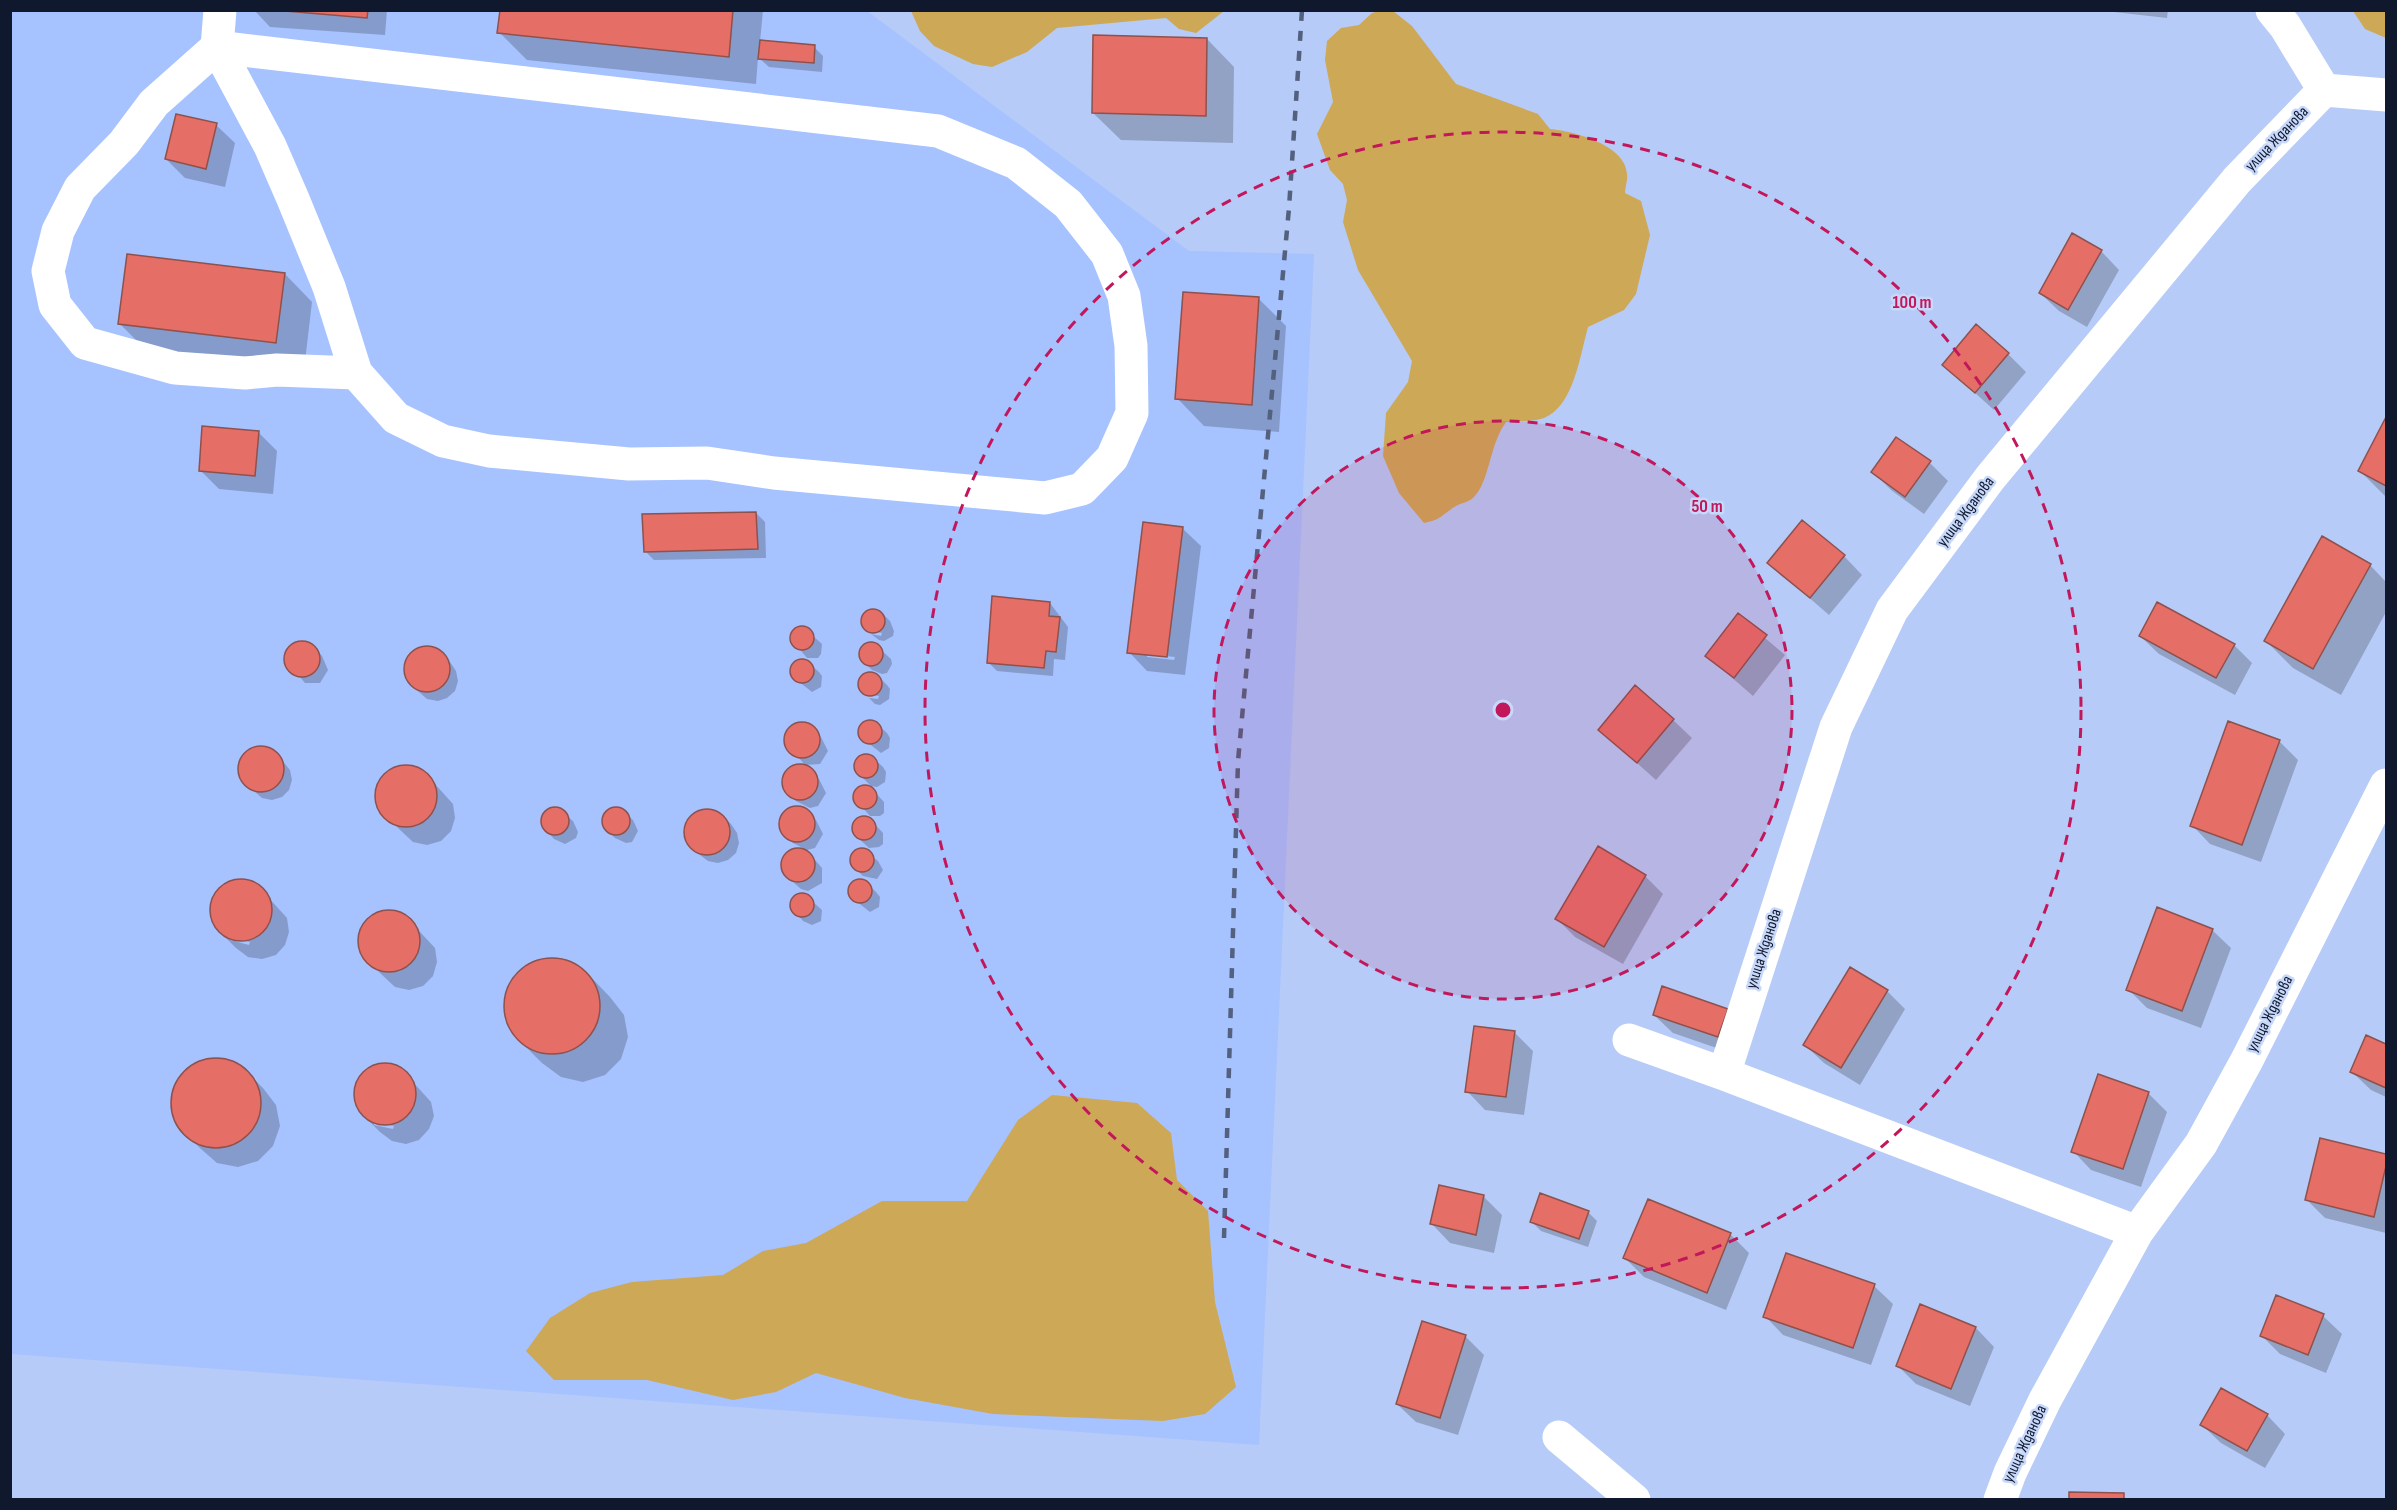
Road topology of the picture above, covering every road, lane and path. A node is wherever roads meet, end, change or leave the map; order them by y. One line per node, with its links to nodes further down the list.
1 (220, 10): 3 (street)
2 (2272, 10): 4 (street)
3 (217, 47): 6 (street); 6 (street); 6 (street)
4 (2324, 90): 5 (street); 9 (street, улица Жданова)
5 (2386, 95)
6 (356, 373)
7 (2386, 785): 10 (street, улица Жданова)
8 (1629, 1040): 9 (street)
9 (1724, 1074): 10 (street)
10 (2138, 1232): 13 (street, улица Жданова)
11 (1559, 1437): 12 (street)
12 (1634, 1500)
13 (2000, 1500)

